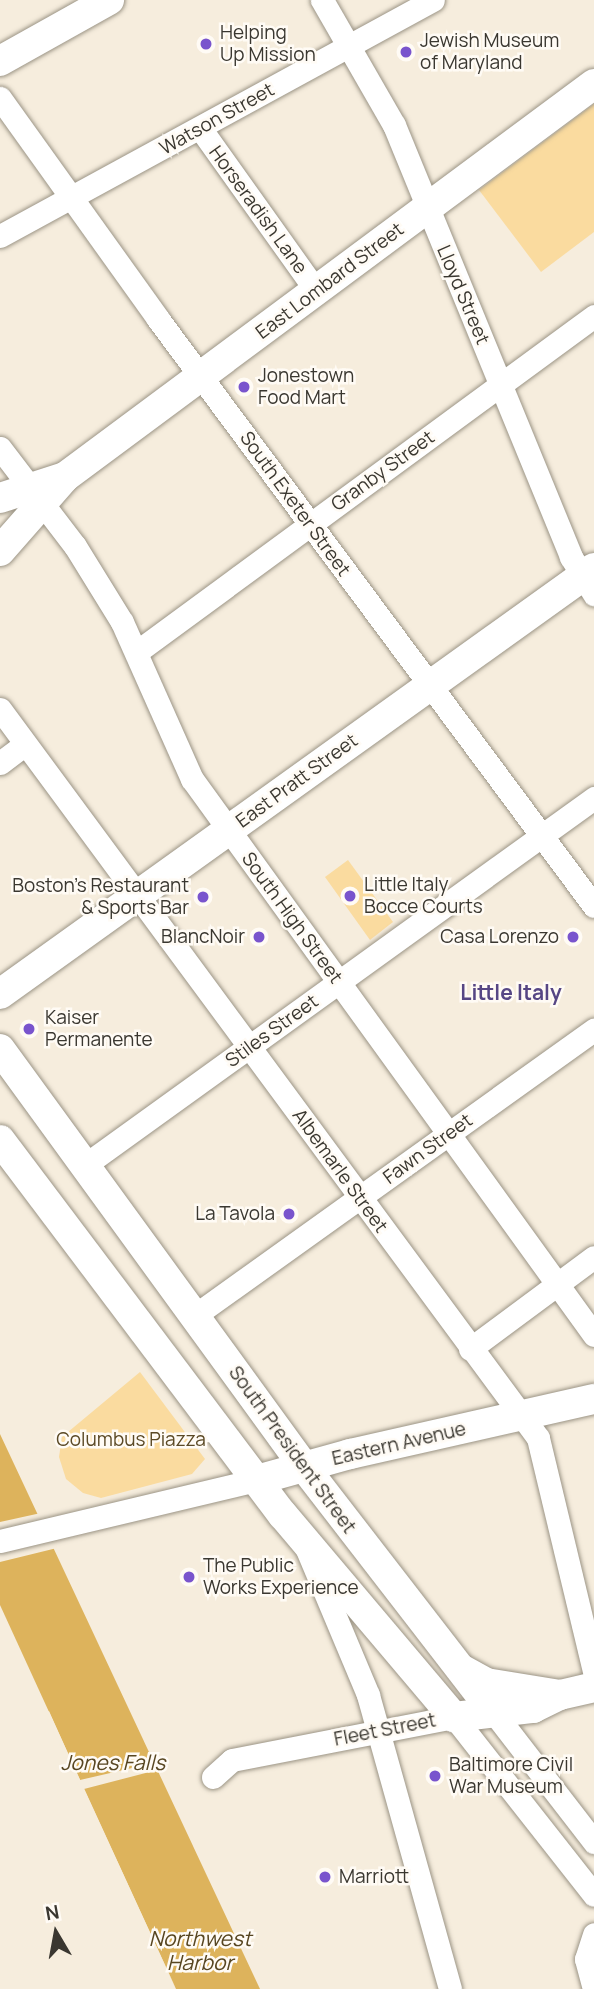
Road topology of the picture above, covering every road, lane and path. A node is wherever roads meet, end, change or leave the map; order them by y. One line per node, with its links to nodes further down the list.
1 (108, 0): 5 (main road)
2 (322, 0): 4 (street, Lloyd Street)
3 (432, 0): 4 (street, Watson Street)
4 (348, 46): 8 (street, Watson Street); 10 (street, Lloyd Street)
5 (0, 61)
6 (594, 85): 10 (main road, East Lombard Street)
7 (0, 98): 9 (street, South Exeter Street)
8 (200, 128): 9 (street, Watson Street); 12 (street, Horseradish Lane)
9 (70, 198): 11 (street, Watson Street); 14 (street, South Exeter Street)
10 (426, 208): 12 (main road, East Lombard Street); 15 (street, Lloyd Street)
11 (0, 236)
12 (317, 292): 14 (main road, East Lombard Street)
13 (594, 316): 15 (street, Granby Street)
14 (201, 377): 17 (main road, East Lombard Street); 19 (street, South Exeter Street)
15 (501, 385): 19 (street, Granby Street); 21 (street, Lloyd Street)
16 (0, 448): 17 (street, South High Street)
17 (37, 496): 18 (main road); 20 (main road, East Lombard Street); 22 (street, South High Street)
18 (0, 498)
19 (311, 524): 22 (street, Granby Street); 23 (street, South Exeter Street)
20 (0, 551)
21 (590, 580): 23 (main road, East Pratt Street)
22 (138, 651): 28 (street, South High Street)
23 (430, 685): 28 (main road, East Pratt Street); 29 (street, South Exeter Street)
24 (0, 709): 25 (street, Albemarle Street)
25 (25, 744): 26 (street); 30 (street, Albemarle Street)
26 (0, 763)
27 (594, 798): 29 (street, Stiles Street)
28 (229, 830): 30 (main road, East Pratt Street); 32 (street, South High Street)
29 (542, 836): 31 (street, South Exeter Street); 32 (street, Stiles Street)
30 (137, 895): 33 (main road, East Pratt Street); 35 (street, Albemarle Street)
31 (594, 906)
32 (339, 982): 35 (street, Stiles Street); 37 (street, South High Street)
33 (0, 995)
34 (594, 1030): 37 (street, Fawn Street)
35 (249, 1047): 39 (street, Stiles Street); 40 (street, Albemarle Street)
36 (0, 1049): 39 (main road, South President Street)
37 (449, 1134): 40 (street, Fawn Street); 42 (street, South High Street)
38 (0, 1139): 49 (main road)
39 (85, 1165): 43 (main road, South President Street)
40 (360, 1198): 43 (street, Fawn Street); 45 (street, Albemarle Street)
41 (594, 1257): 42 (street)
42 (558, 1284): 44 (street, South High Street); 45 (street)
43 (194, 1316): 48 (main road, South President Street)
44 (594, 1335)
45 (470, 1349): 47 (street, Albemarle Street)
46 (594, 1399): 47 (main road, Eastern Avenue)
47 (520, 1416): 48 (main road, Eastern Avenue); 53 (street, Albemarle Street)
48 (305, 1468): 49 (main road, Eastern Avenue); 52 (main road, South President Street)
49 (257, 1480): 50 (main road); 51 (street, Eastern Avenue)
50 (303, 1539): 57 (main road); 58 (street)
51 (0, 1541)
52 (457, 1666): 55 (main road, Fleet Street); 56 (main road, South President Street)
53 (594, 1672)
54 (594, 1687): 55 (main road, Fleet Street)
55 (560, 1695): 56 (main road, Fleet Street)
56 (492, 1710): 57 (main road, Fleet Street); 60 (street, South President Street)
57 (454, 1717): 58 (street, Fleet Street); 61 (street)
58 (375, 1732): 59 (street, Fleet Street); 64 (street)
59 (213, 1777)
60 (594, 1842)
61 (594, 1895)
62 (594, 1934): 63 (street)
63 (589, 1988)
64 (450, 1989)

